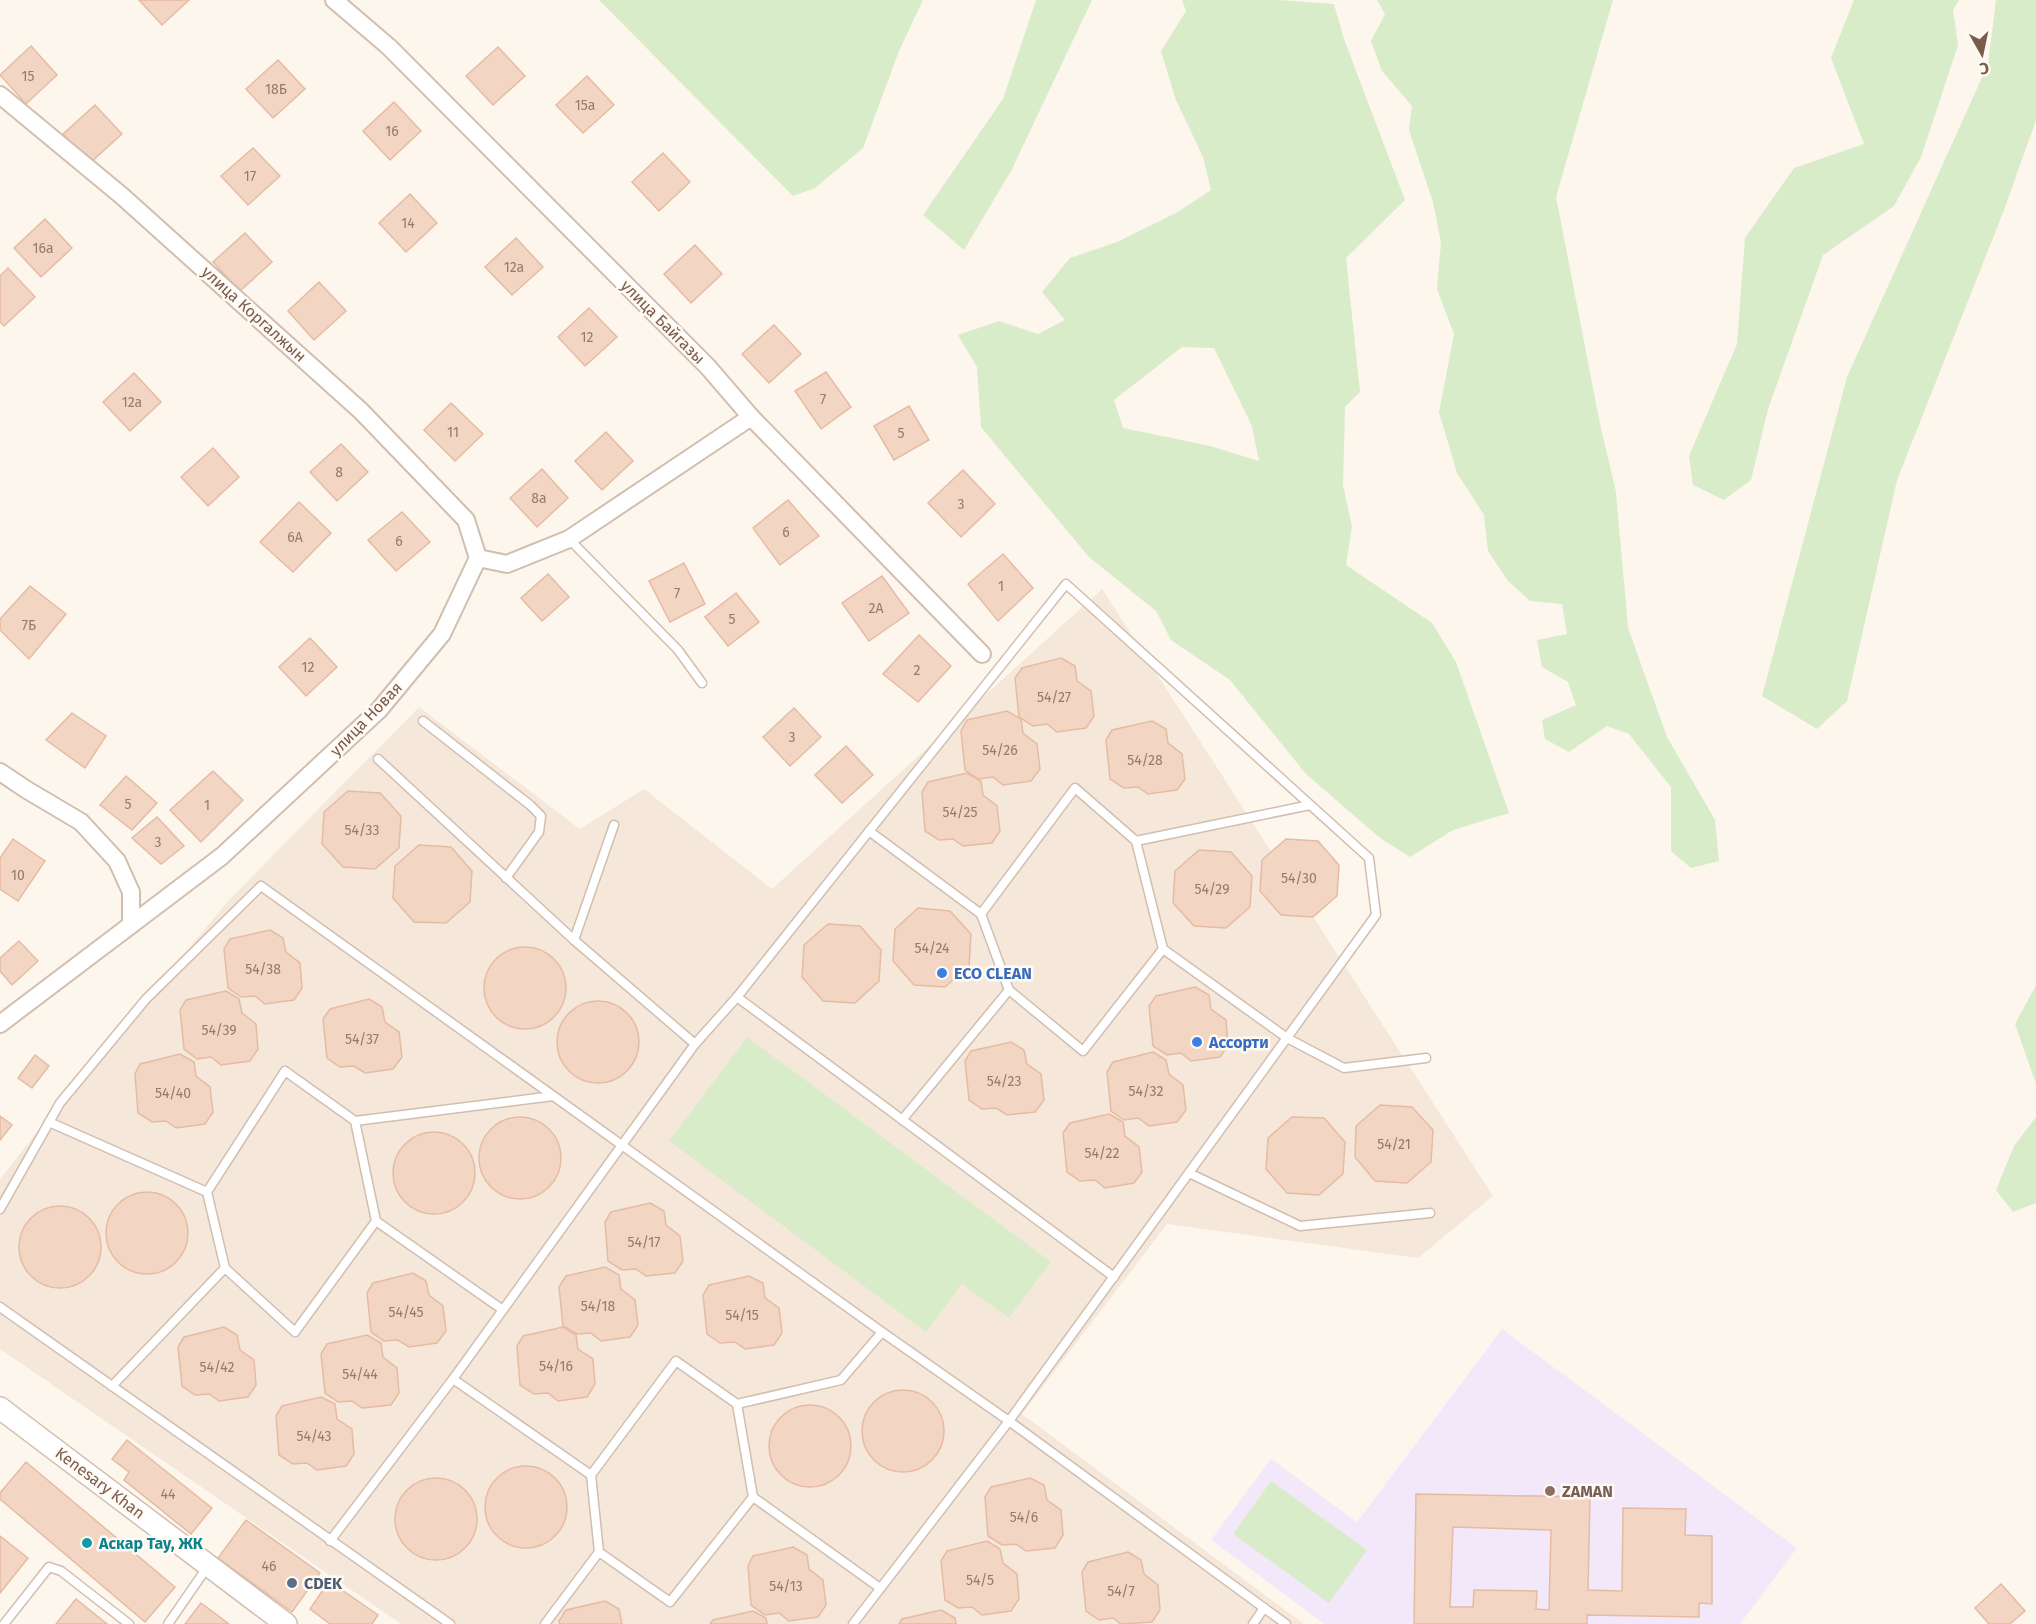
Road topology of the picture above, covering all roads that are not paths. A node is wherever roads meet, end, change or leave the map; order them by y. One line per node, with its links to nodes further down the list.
1 (334, 0): 3 (street, улица Байгазы)
2 (0, 95): 5 (street, улица Коргалжын)
3 (751, 417): 4 (street); 6 (street, улица Байгазы)
4 (568, 540): 5 (street); 7 (lane)
5 (478, 558): 17 (street, улица Новая)
6 (982, 654)
7 (702, 683)
8 (423, 721): 15 (lane)
9 (378, 759): 15 (lane)
10 (0, 772): 17 (street)
11 (1310, 805): 13 (lane); 14 (lane); 23 (lane)
12 (614, 825): 18 (lane)
13 (869, 831): 16 (lane); 21 (lane)
14 (1136, 841): 16 (lane); 19 (lane)
15 (506, 878): 18 (lane)
16 (981, 914): 20 (lane)
17 (131, 925): 22 (street, улица Новая)
18 (574, 940): 24 (lane)
19 (1163, 949): 20 (lane); 23 (lane)
20 (1008, 990): 27 (lane)
21 (737, 997): 24 (lane); 27 (lane)
22 (2, 1020)
23 (1287, 1038): 25 (lane); 31 (lane)
24 (695, 1044): 30 (lane)
25 (1426, 1058)
26 (554, 1096): 28 (lane); 29 (lane); 30 (lane)
27 (902, 1119): 37 (lane)
28 (355, 1121): 32 (lane); 35 (lane)
29 (49, 1122): 32 (lane); 33 (lane)
30 (622, 1145): 39 (lane); 40 (lane)
31 (1189, 1173): 34 (lane); 37 (lane)
32 (207, 1192): 36 (lane)
33 (0, 1209)
34 (1430, 1213)
35 (376, 1221): 36 (lane); 39 (lane)
36 (225, 1268): 42 (lane)
37 (1114, 1277): 45 (lane)
38 (0, 1307): 42 (lane)
39 (503, 1310): 41 (lane)
40 (882, 1332): 43 (lane); 45 (lane)
41 (453, 1379): 46 (lane); 48 (lane)
42 (112, 1386): 48 (lane)
43 (737, 1404): 46 (lane); 47 (lane)
44 (0, 1408): 50 (street, Kenesary Khan)
45 (1009, 1421): 51 (lane); 52 (lane)
46 (591, 1475): 49 (lane)
47 (753, 1497): 49 (lane); 51 (lane)
48 (330, 1541): 57 (lane)
49 (599, 1552): 58 (lane)
50 (208, 1565): 55 (lane); 56 (street, Kenesary Khan)
51 (880, 1588): 59 (lane)
52 (1264, 1608): 60 (lane); 61 (lane)
53 (4, 1624): 54 (lane)
54 (129, 1624)
55 (168, 1624)
56 (286, 1624)
57 (450, 1624)
58 (545, 1624)
59 (853, 1624)
60 (1253, 1624)
61 (1286, 1624)

